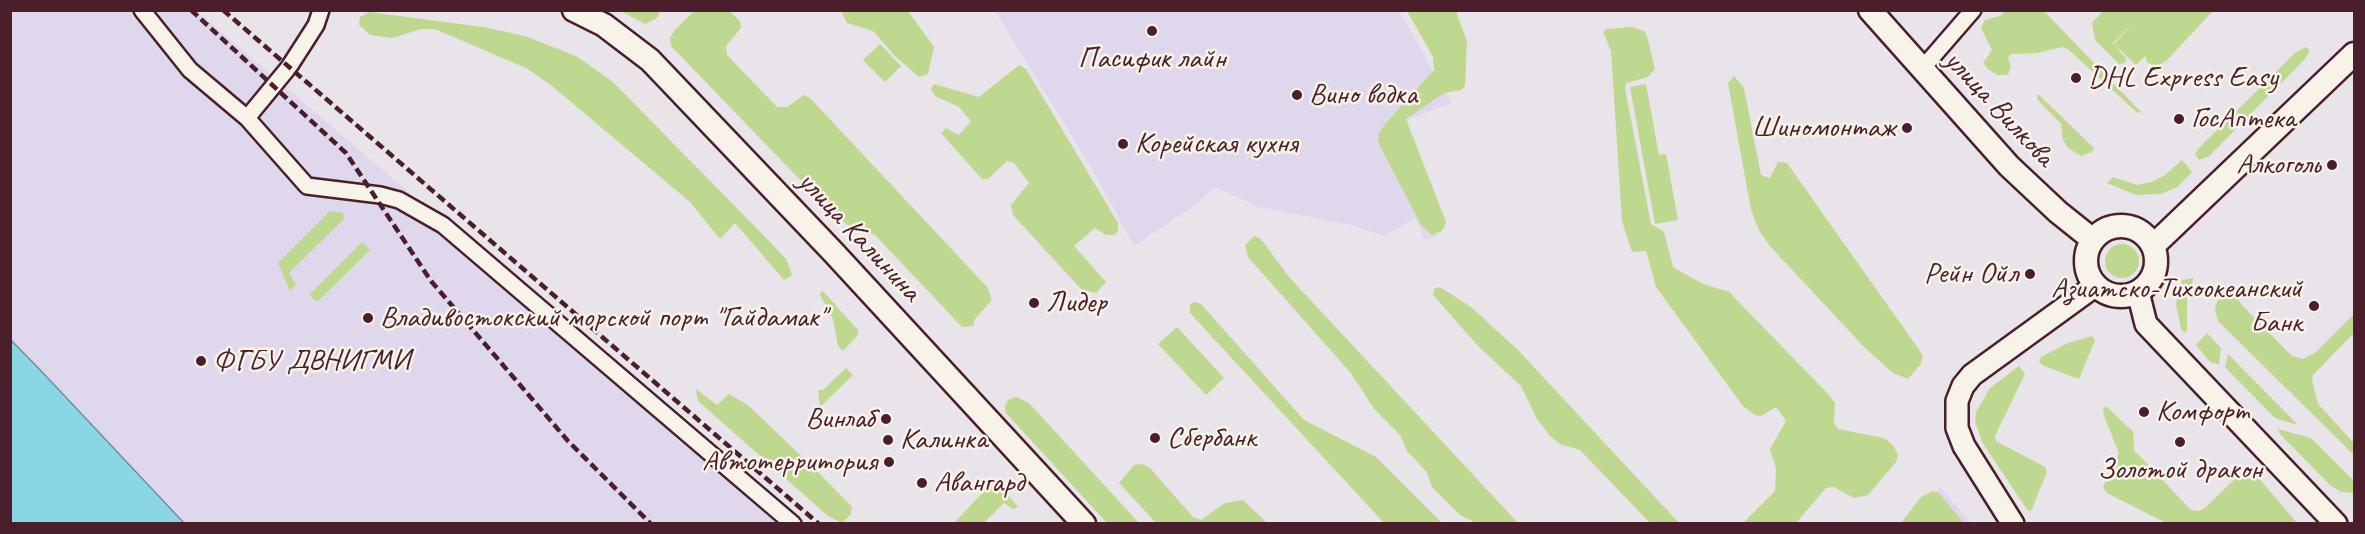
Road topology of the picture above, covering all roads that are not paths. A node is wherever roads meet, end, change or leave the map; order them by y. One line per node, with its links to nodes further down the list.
1 (142, 10): 8 (street)
2 (321, 10): 8 (street)
3 (574, 10): 14 (main road, улица Калинина)
4 (1870, 10): 7 (main road, улица Вилкова)
5 (1972, 10): 7 (street)
6 (2355, 54): 10 (main road)
7 (1921, 70): 9 (main road, улица Вилкова)
8 (247, 118): 13 (street)
9 (2093, 240): 10 (main road); 11 (main road)
10 (2153, 246): 12 (main road)
11 (2096, 285): 12 (main road); 15 (main road)
12 (2138, 292): 16 (main road)
13 (793, 524)
14 (1084, 524)
15 (2013, 524)
16 (2336, 524)

